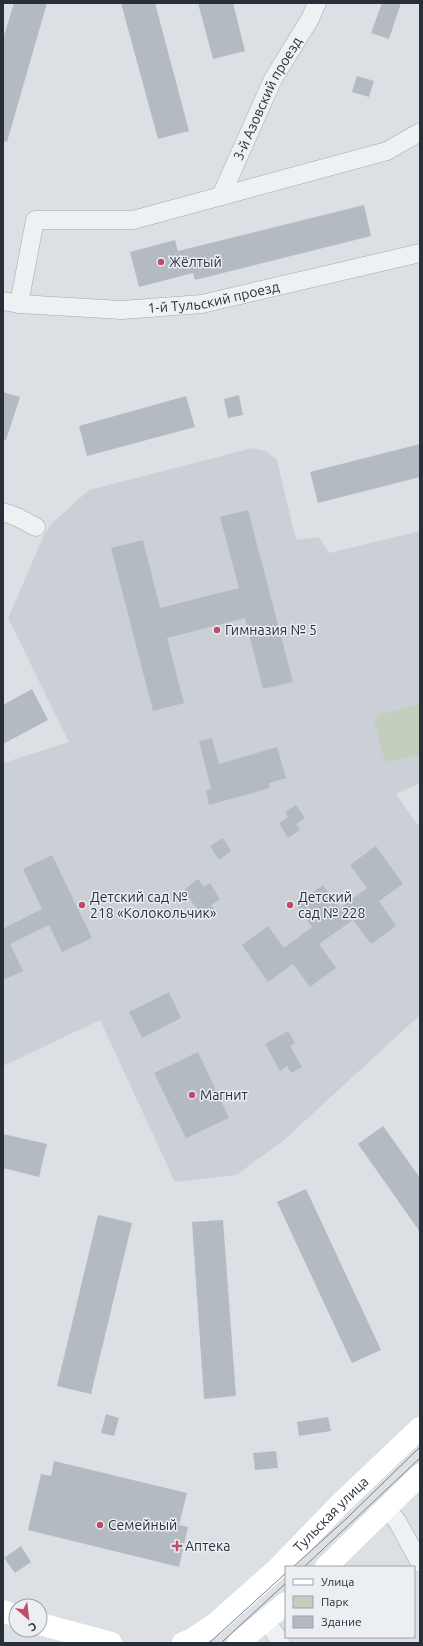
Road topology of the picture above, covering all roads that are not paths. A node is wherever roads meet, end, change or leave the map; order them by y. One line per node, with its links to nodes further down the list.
1 (318, 3): 3 (street, 3-й Азовский проезд)
2 (420, 132): 3 (street)
3 (221, 196): 5 (street)
4 (420, 253): 5 (street, 1-й Тульский проезд)
5 (11, 303)
6 (3, 512): 7 (street)
7 (36, 527)
8 (420, 1428): 17 (street, Тульская улица)
9 (420, 1475): 10 (street)
10 (386, 1508): 11 (street); 12 (street)
11 (420, 1563)
12 (327, 1566)
13 (285, 1604): 14 (street)
14 (265, 1622): 18 (street); 19 (street)
15 (48, 1626): 16 (street)
16 (111, 1643)
17 (183, 1643)
18 (238, 1643)
19 (281, 1643)

